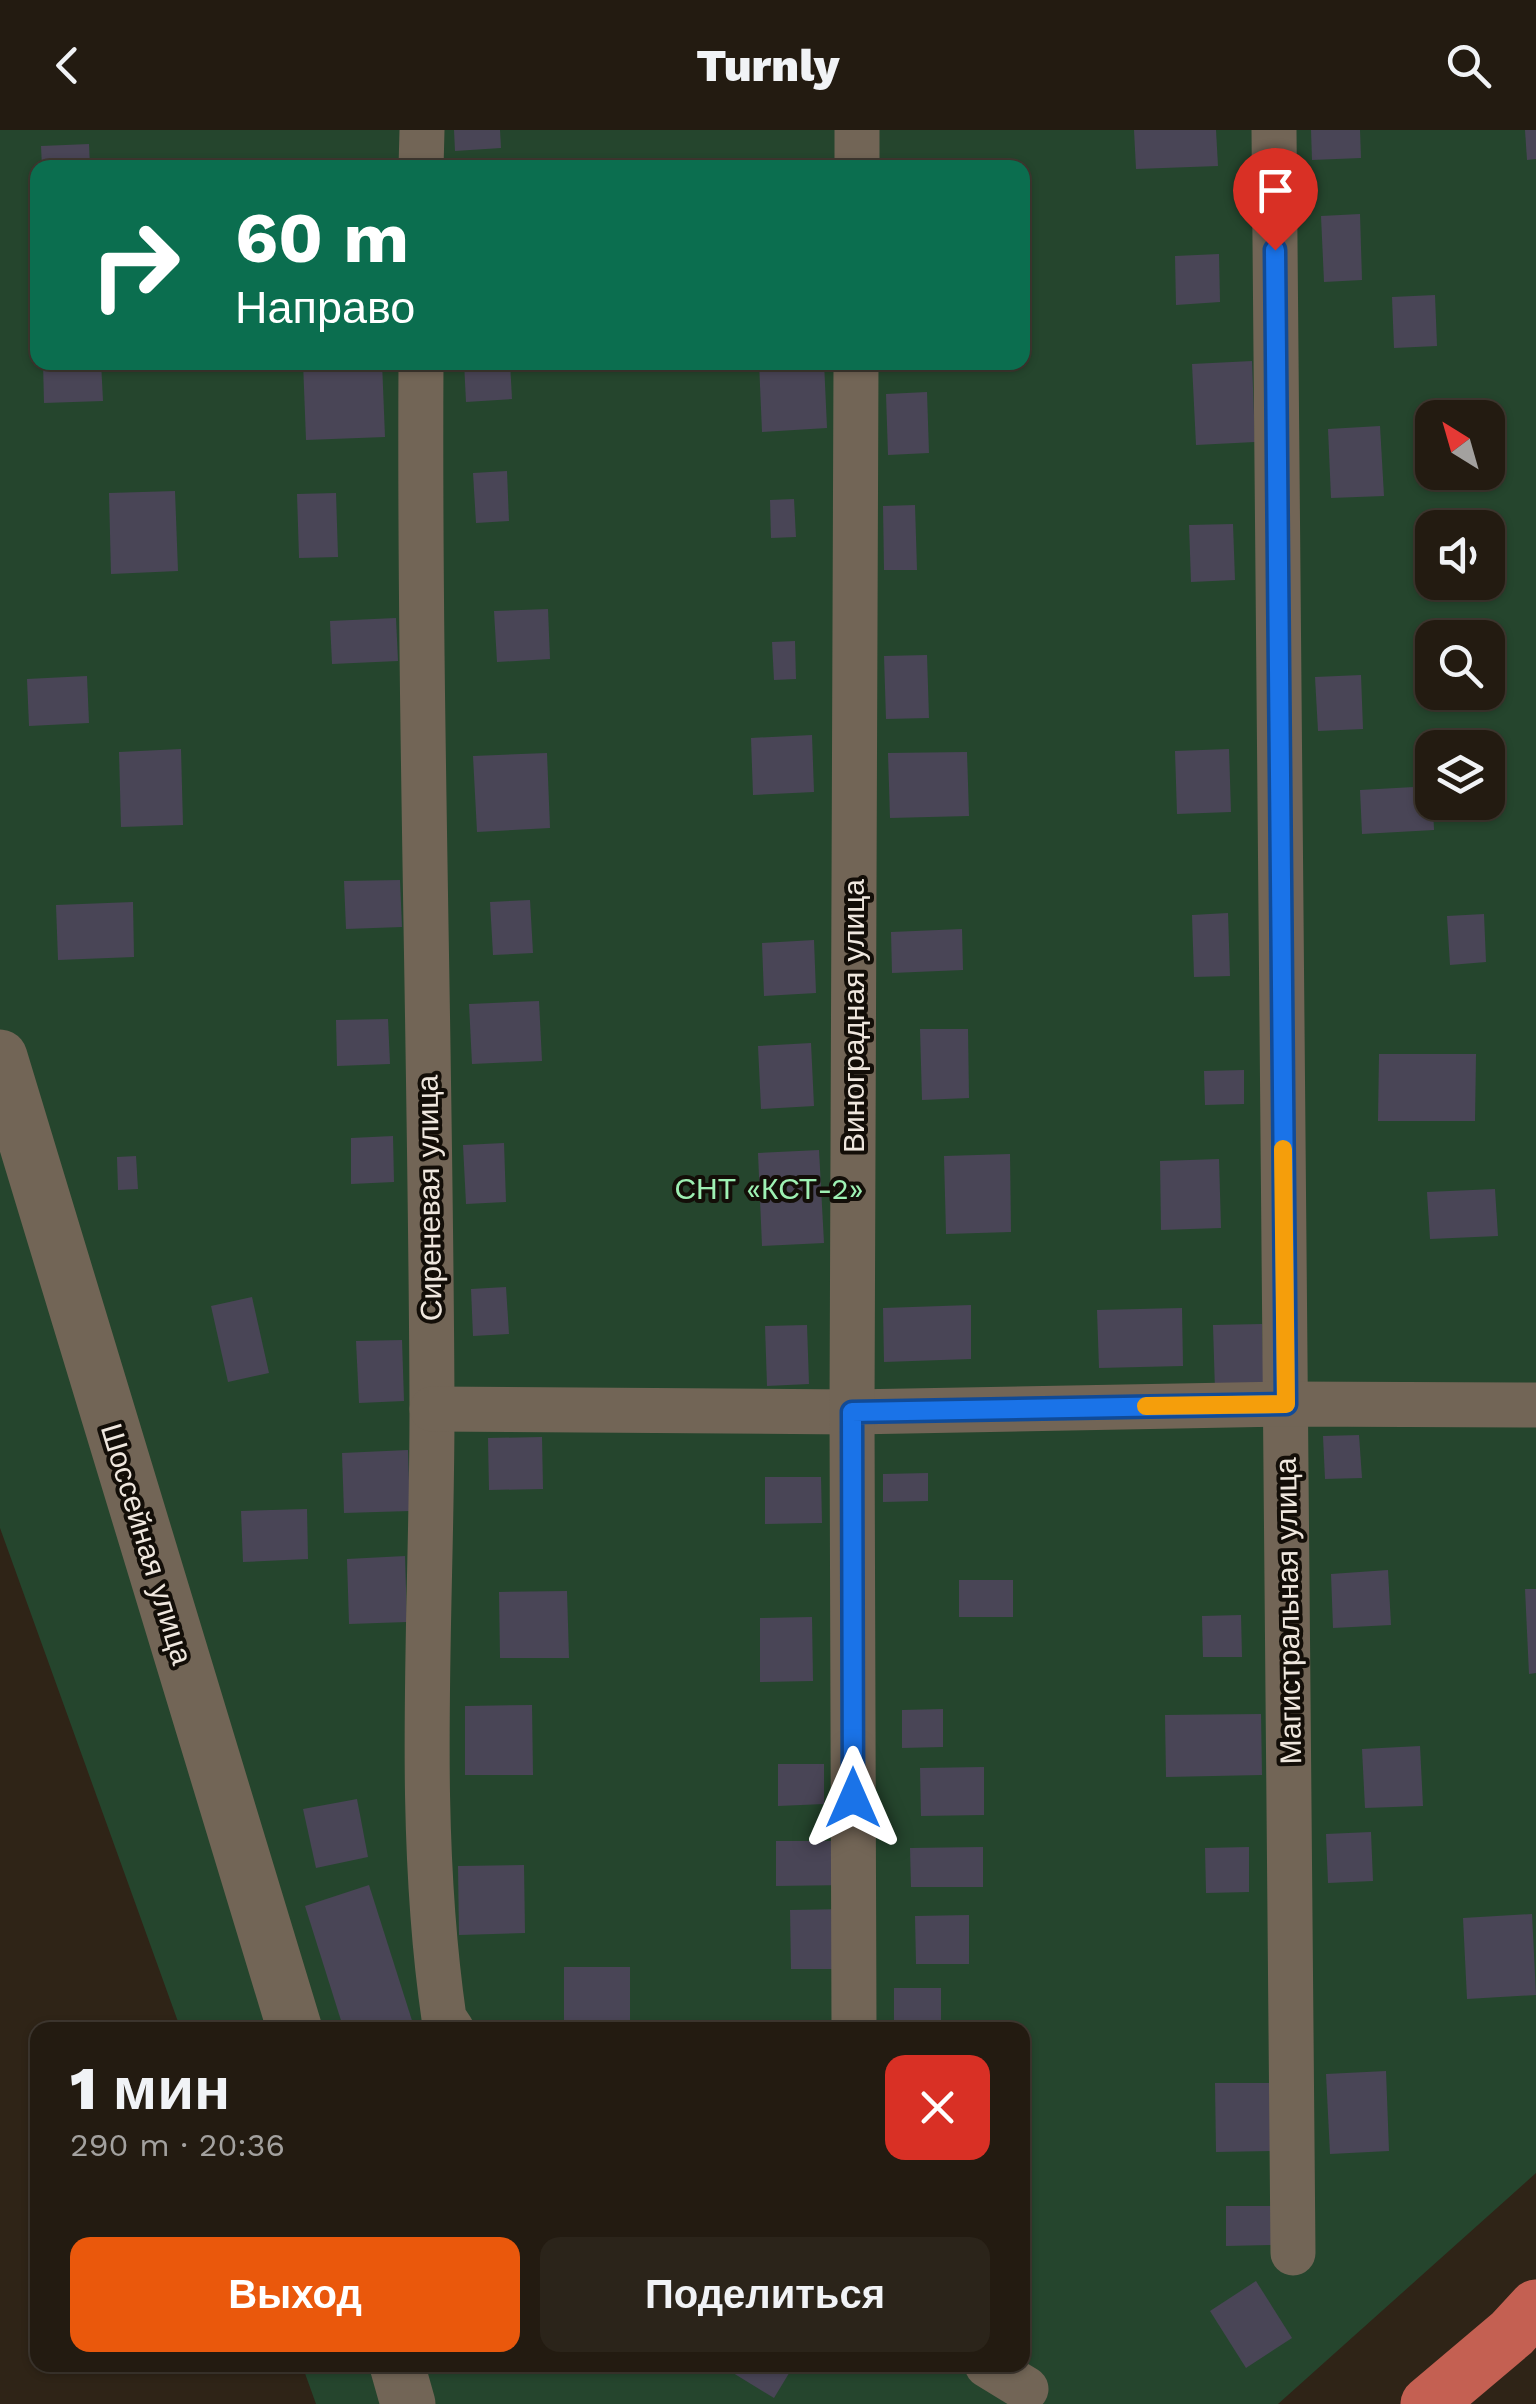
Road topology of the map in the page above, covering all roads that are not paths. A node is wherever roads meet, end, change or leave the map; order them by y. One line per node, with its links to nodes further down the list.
1 (422, 130): 4 (street)
2 (857, 130): 5 (street)
3 (1274, 130): 9 (street, Магистральная улица)
4 (421, 160)
5 (857, 160)
6 (420, 370): 11 (street, Сиреневая улица)
7 (856, 370): 12 (street, Виноградная улица)
8 (0, 1057): 13 (street, Шоссейная улица)
9 (1286, 1404): 10 (street); 12 (street); 16 (street, Магистральная улица)
10 (1536, 1405)
11 (432, 1409): 12 (street); 14 (street, Сиреневая улица)
12 (852, 1412): 15 (street, Виноградная улица)
13 (293, 2022)
14 (447, 2022)
15 (854, 2022)
16 (1294, 2253)
17 (1536, 2307): 22 (highway)
18 (398, 2372): 21 (street)
19 (1000, 2372): 20 (street)
20 (1026, 2388)
21 (408, 2404)
22 (1428, 2404)

